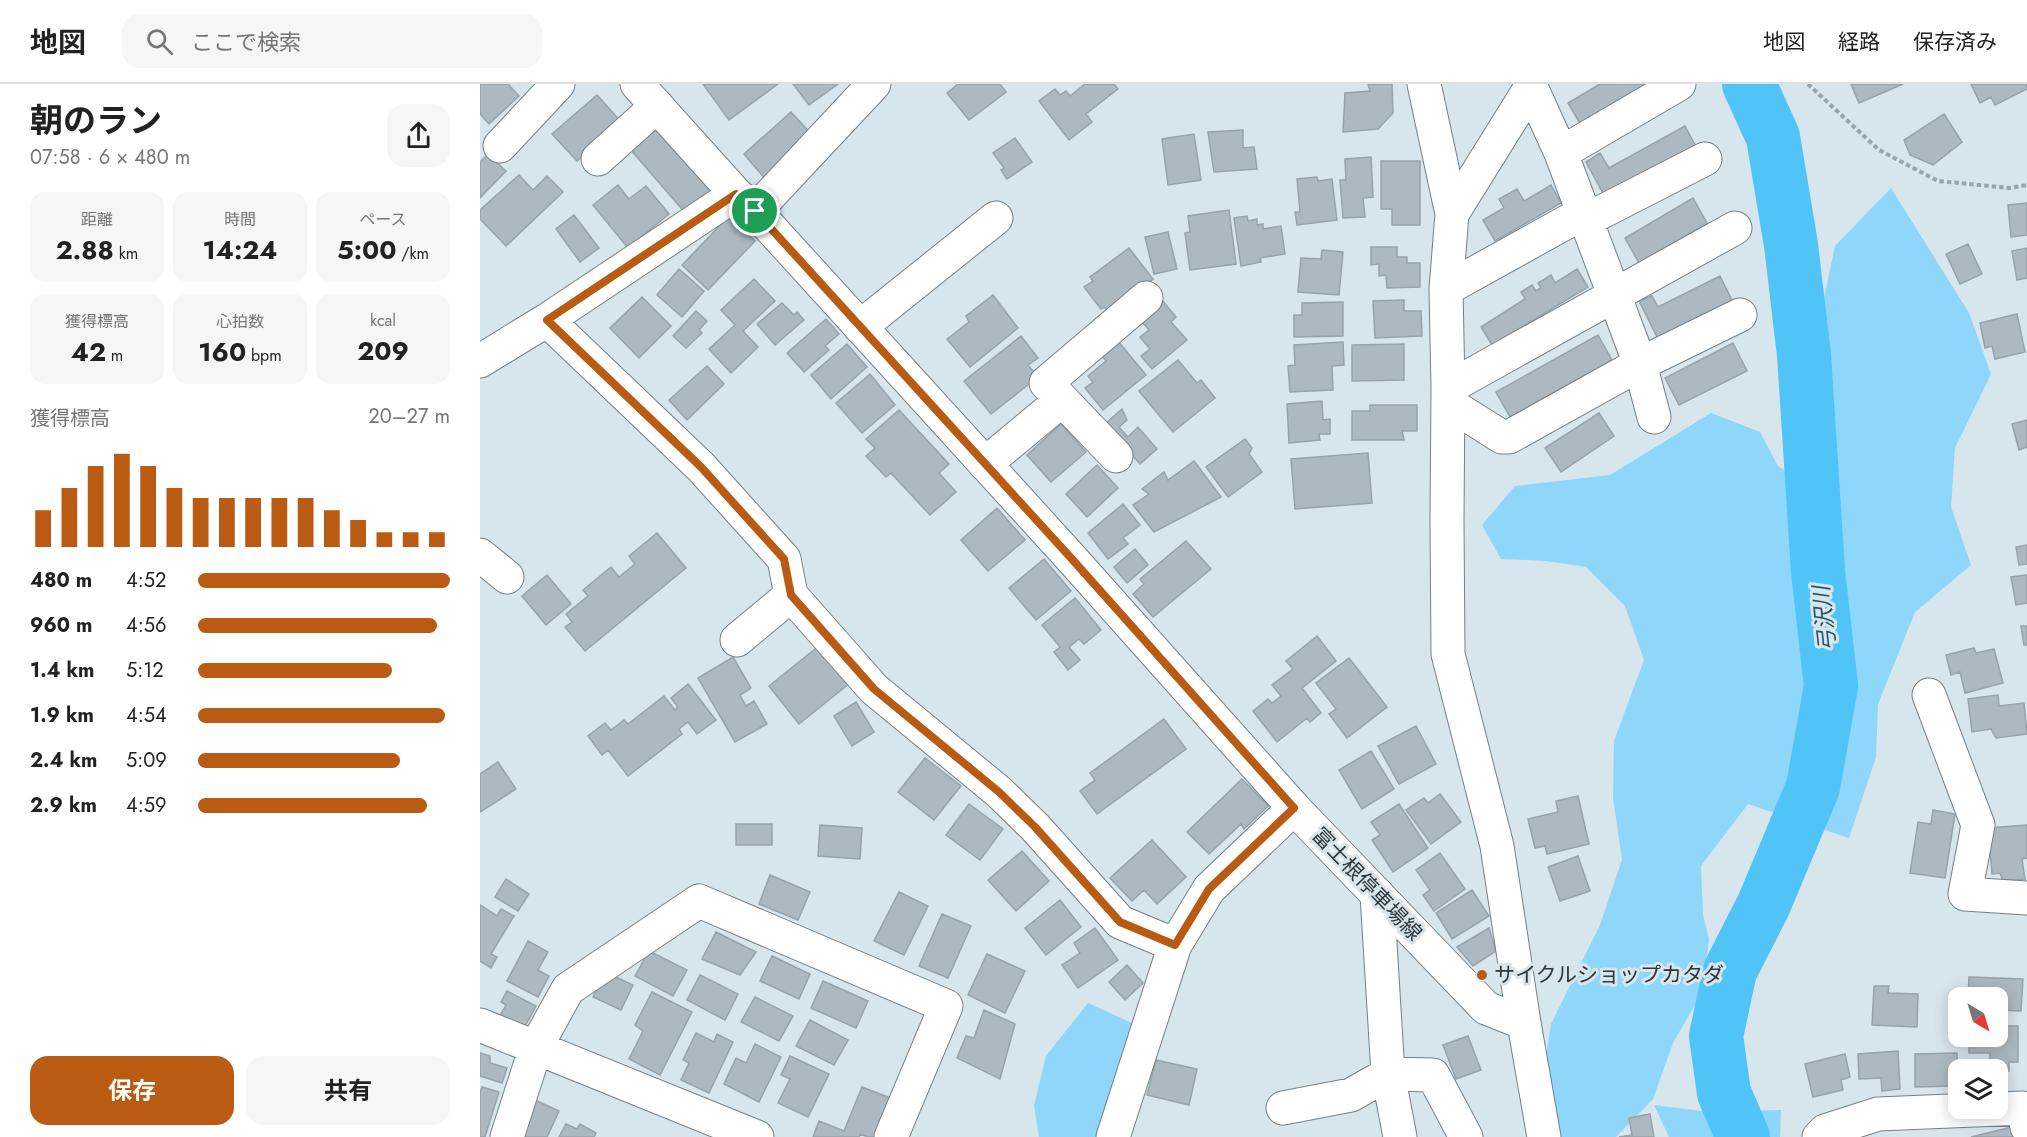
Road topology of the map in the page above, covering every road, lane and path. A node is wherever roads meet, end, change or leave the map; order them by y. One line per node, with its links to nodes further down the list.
1 (558, 84): 8 (street)
2 (874, 84): 13 (street)
3 (1424, 84): 14 (street)
4 (1679, 84): 9 (street)
5 (1808, 84): 12 (path)
6 (1531, 85): 9 (street); 14 (street)
7 (647, 95): 10 (street); 13 (street, 富士根停車場線)
8 (500, 146)
9 (1561, 153): 15 (street)
10 (598, 159)
11 (1705, 159): 15 (street)
12 (2027, 185)
13 (745, 202): 22 (street); 23 (street, 富士根停車場線)
14 (1452, 214): 18 (street)
15 (1585, 217): 18 (street); 19 (street)
16 (996, 218): 23 (street)
17 (1735, 228): 19 (street)
18 (1446, 289): 26 (street)
19 (1614, 294): 25 (street); 26 (street)
20 (1146, 298): 27 (street)
21 (1740, 315): 25 (street)
22 (547, 320): 24 (street); 33 (street)
23 (860, 327): 30 (street, 富士根停車場線)
24 (480, 361)
25 (1640, 364): 26 (street); 28 (street)
26 (1448, 395): 40 (street)
27 (1062, 400): 29 (street); 30 (street)
28 (1654, 417)
29 (1116, 456)
30 (986, 464): 36 (street, 富士根停車場線)
31 (480, 555): 32 (street)
32 (507, 577)
33 (791, 595): 34 (street); 39 (street)
34 (737, 639)
35 (1929, 694): 38 (street)
36 (1294, 808): 37 (street, 富士根停車場線); 39 (street)
37 (1377, 894): 40 (street, 富士根停車場線); 43 (street)
38 (2027, 898)
39 (1175, 945): 49 (street)
40 (1524, 1023): 52 (street)
41 (480, 1025): 42 (street)
42 (536, 1047): 46 (street); 47 (street); 48 (street)
43 (1388, 1074): 44 (street); 50 (street); 51 (street)
44 (1283, 1108)
45 (2027, 1127): 53 (street)
46 (507, 1137)
47 (757, 1137)
48 (891, 1137)
49 (1113, 1137)
50 (1400, 1137)
51 (1466, 1137)
52 (1544, 1137)
53 (1819, 1137)

